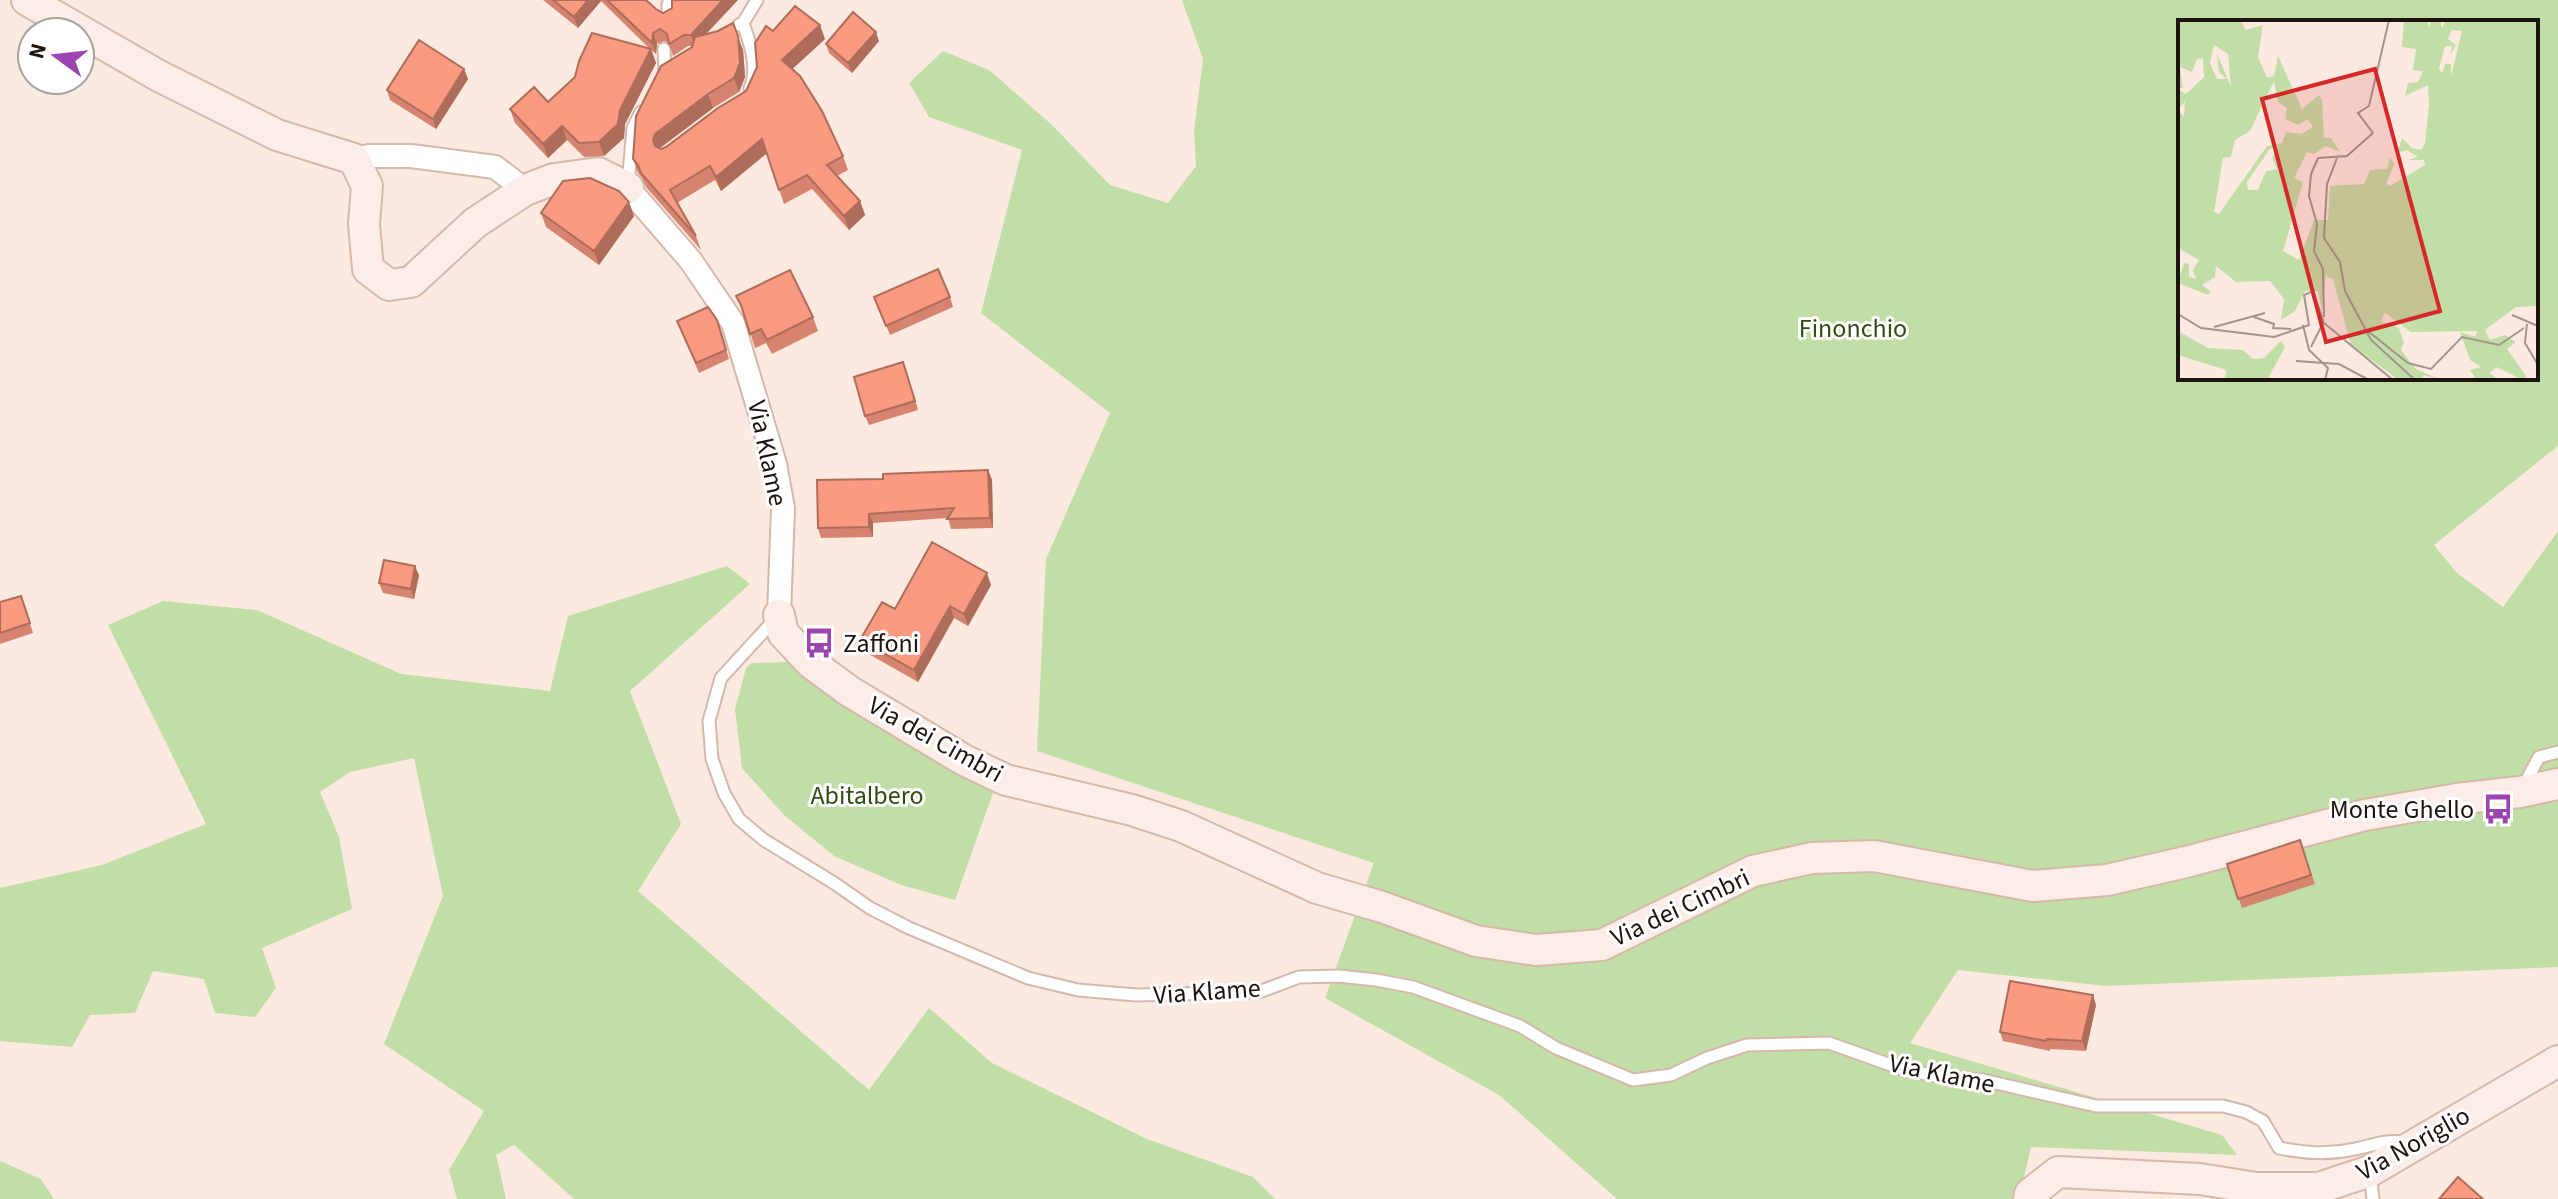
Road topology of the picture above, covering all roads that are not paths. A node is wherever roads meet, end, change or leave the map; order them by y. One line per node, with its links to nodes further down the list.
1 (27, 0): 9 (street)
2 (757, 0): 3 (lane)
3 (743, 23): 4 (lane); 7 (lane)
4 (731, 30)
5 (664, 49): 6 (lane)
6 (679, 63)
7 (746, 98)
8 (646, 101): 10 (lane)
9 (354, 159): 11 (street); 11 (street)
10 (633, 184): 11 (street); 12 (street, Via Klame)
11 (525, 190)
12 (779, 615): 15 (street, Via dei Cimbri); 17 (lane, Via Klame)
13 (2558, 752): 15 (lane)
14 (2558, 784): 15 (street, Via dei Cimbri)
15 (2520, 792)
16 (2558, 1061): 17 (street, Via Noriglio)
17 (2415, 1144): 18 (street, Via Noriglio)
18 (2372, 1185): 19 (street, Via Noriglio)
19 (2029, 1199)

